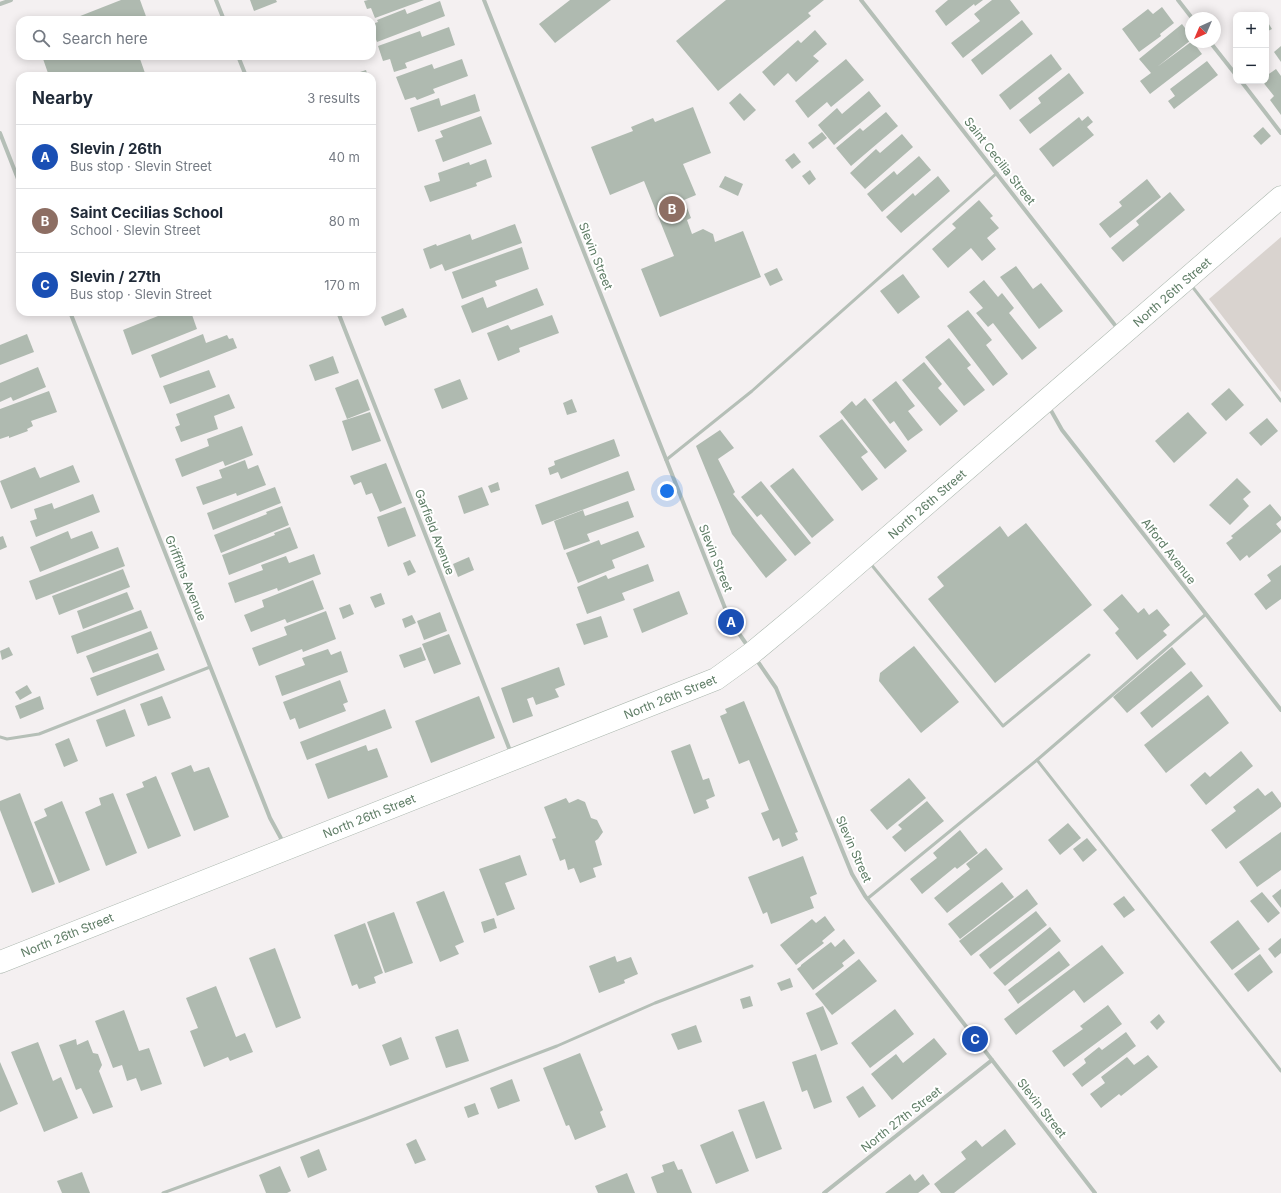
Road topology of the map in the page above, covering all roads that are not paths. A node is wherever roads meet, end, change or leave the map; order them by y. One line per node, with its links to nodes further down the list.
1 (11, 0): 6 (street)
2 (216, 0): 8 (street)
3 (484, 0): 25 (street, Slevin Street)
4 (861, 0): 16 (street, Saint Cecilia Street)
5 (1178, 0): 7 (street)
6 (0, 4)
7 (1187, 12)
8 (222, 16)
9 (1215, 48): 11 (street)
10 (240, 60): 12 (street)
11 (1233, 71)
12 (244, 72)
13 (1243, 84): 14 (street)
14 (1281, 132)
15 (0, 133): 17 (street)
16 (997, 173): 22 (street, Saint Cecilia Street); 25 (lane)
17 (16, 174)
18 (1281, 196): 19 (street, North 26th Street)
19 (1186, 279): 22 (street, North 26th Street); 24 (lane)
20 (72, 316): 30 (street, Griffiths Avenue)
21 (340, 316): 33 (street, Garfield Avenue)
22 (1123, 335): 23 (street, North 26th Street)
23 (1046, 401): 26 (street, North 26th Street); 27 (street, Alford Avenue)
24 (1281, 401)
25 (666, 460): 28 (street, Slevin Street)
26 (865, 557): 28 (street, North 26th Street); 29 (lane)
27 (1206, 614): 31 (street, Alford Avenue); 34 (lane)
28 (752, 653): 33 (street, North 26th Street); 36 (street, Slevin Street)
29 (1089, 655)
30 (210, 667): 32 (lane); 35 (street, Griffiths Avenue)
31 (1281, 710)
32 (0, 737)
33 (513, 759): 35 (street, North 26th Street)
34 (1037, 760): 36 (lane); 40 (lane)
35 (287, 849): 37 (street, North 26th Street)
36 (867, 899): 39 (street, Slevin Street)
37 (0, 962)
38 (752, 966): 41 (lane)
39 (992, 1060): 42 (street, North 27th Street); 43 (street, Slevin Street)
40 (1281, 1071)
41 (163, 1193)
42 (824, 1193)
43 (1095, 1193)

